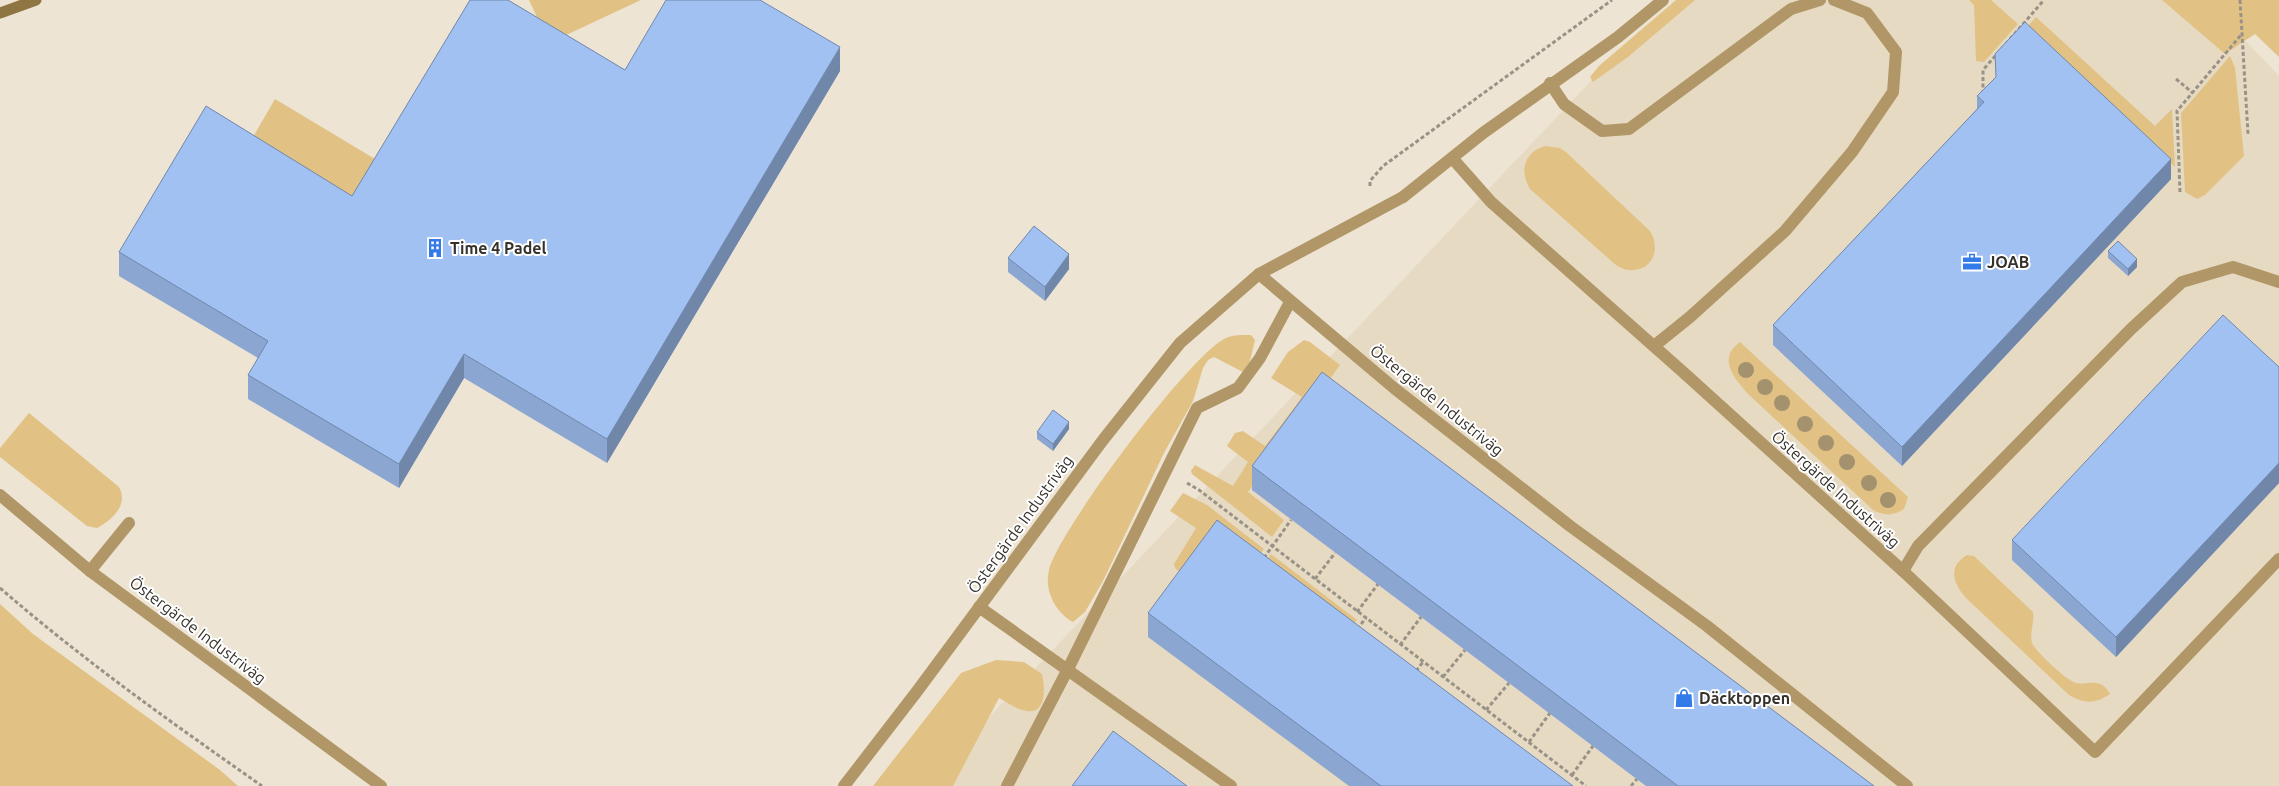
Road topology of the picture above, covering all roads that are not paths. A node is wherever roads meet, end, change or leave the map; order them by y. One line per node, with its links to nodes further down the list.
1 (1663, 0): 4 (street, Östergärde Industriväg)
2 (1820, 0): 4 (street)
3 (1834, 0): 9 (street)
4 (1550, 83): 5 (street, Östergärde Industriväg)
5 (1453, 159): 6 (street, Östergärde Industriväg); 9 (street, Östergärde Industriväg)
6 (1259, 274): 8 (street, Östergärde Industriväg); 15 (street, Östergärde Industriväg)
7 (2279, 282): 14 (street, Östergärde Industriväg)
8 (1290, 302): 16 (street); 21 (street, Östergärde Industriväg)
9 (1654, 346): 14 (street, Östergärde Industriväg)
10 (0, 496): 13 (street, Östergärde Industriväg)
11 (129, 523): 13 (street)
12 (2279, 559): 14 (street)
13 (90, 571): 17 (street, Östergärde Industriväg)
14 (1903, 571)
15 (979, 607): 16 (street); 18 (street, Östergärde Industriväg)
16 (1068, 669): 19 (street); 20 (street)
17 (380, 786)
18 (844, 786)
19 (1007, 786)
20 (1231, 786)
21 (1907, 786)

